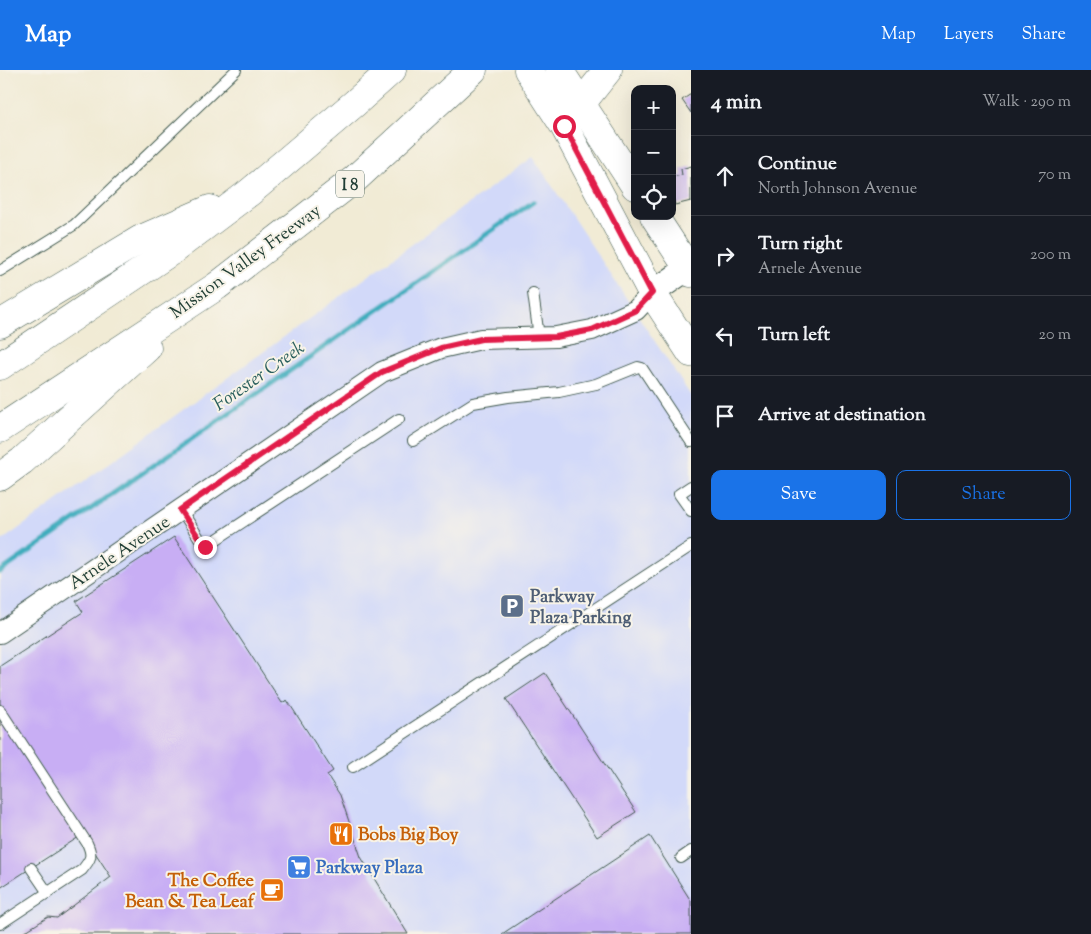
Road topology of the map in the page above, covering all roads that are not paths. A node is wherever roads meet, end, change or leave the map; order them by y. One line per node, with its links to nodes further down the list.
1 (236, 70): 12 (lane)
2 (392, 70): 9 (main road)
3 (473, 70): 13 (main road, Mission Valley Freeway / I 8)
4 (528, 70): 15 (main road)
5 (559, 70): 7 (main road)
6 (608, 70): 7 (main road)
7 (581, 104): 8 (main road)
8 (631, 180)
9 (250, 192): 16 (main road); 19 (main road)
10 (657, 220): 11 (main road)
11 (690, 269): 15 (street, Arnele Avenue)
12 (0, 272)
13 (217, 286): 21 (main road, Mission Valley Freeway / I 8); 24 (main road)
14 (533, 293): 17 (lane)
15 (652, 293): 17 (street, Arnele Avenue); 18 (main road)
16 (0, 324)
17 (539, 337): 26 (street, Arnele Avenue)
18 (691, 353)
19 (0, 366)
20 (399, 419): 26 (lane)
21 (0, 429)
22 (413, 441): 23 (lane)
23 (691, 442)
24 (0, 478)
25 (691, 486): 27 (lane)
26 (180, 510): 29 (street, Arnele Avenue)
27 (691, 511)
28 (691, 546): 31 (lane)
29 (0, 633)
30 (0, 710): 35 (lane)
31 (353, 767)
32 (691, 851): 33 (lane)
33 (681, 858)
34 (31, 868): 35 (lane)
35 (48, 893): 36 (lane)
36 (0, 924)

